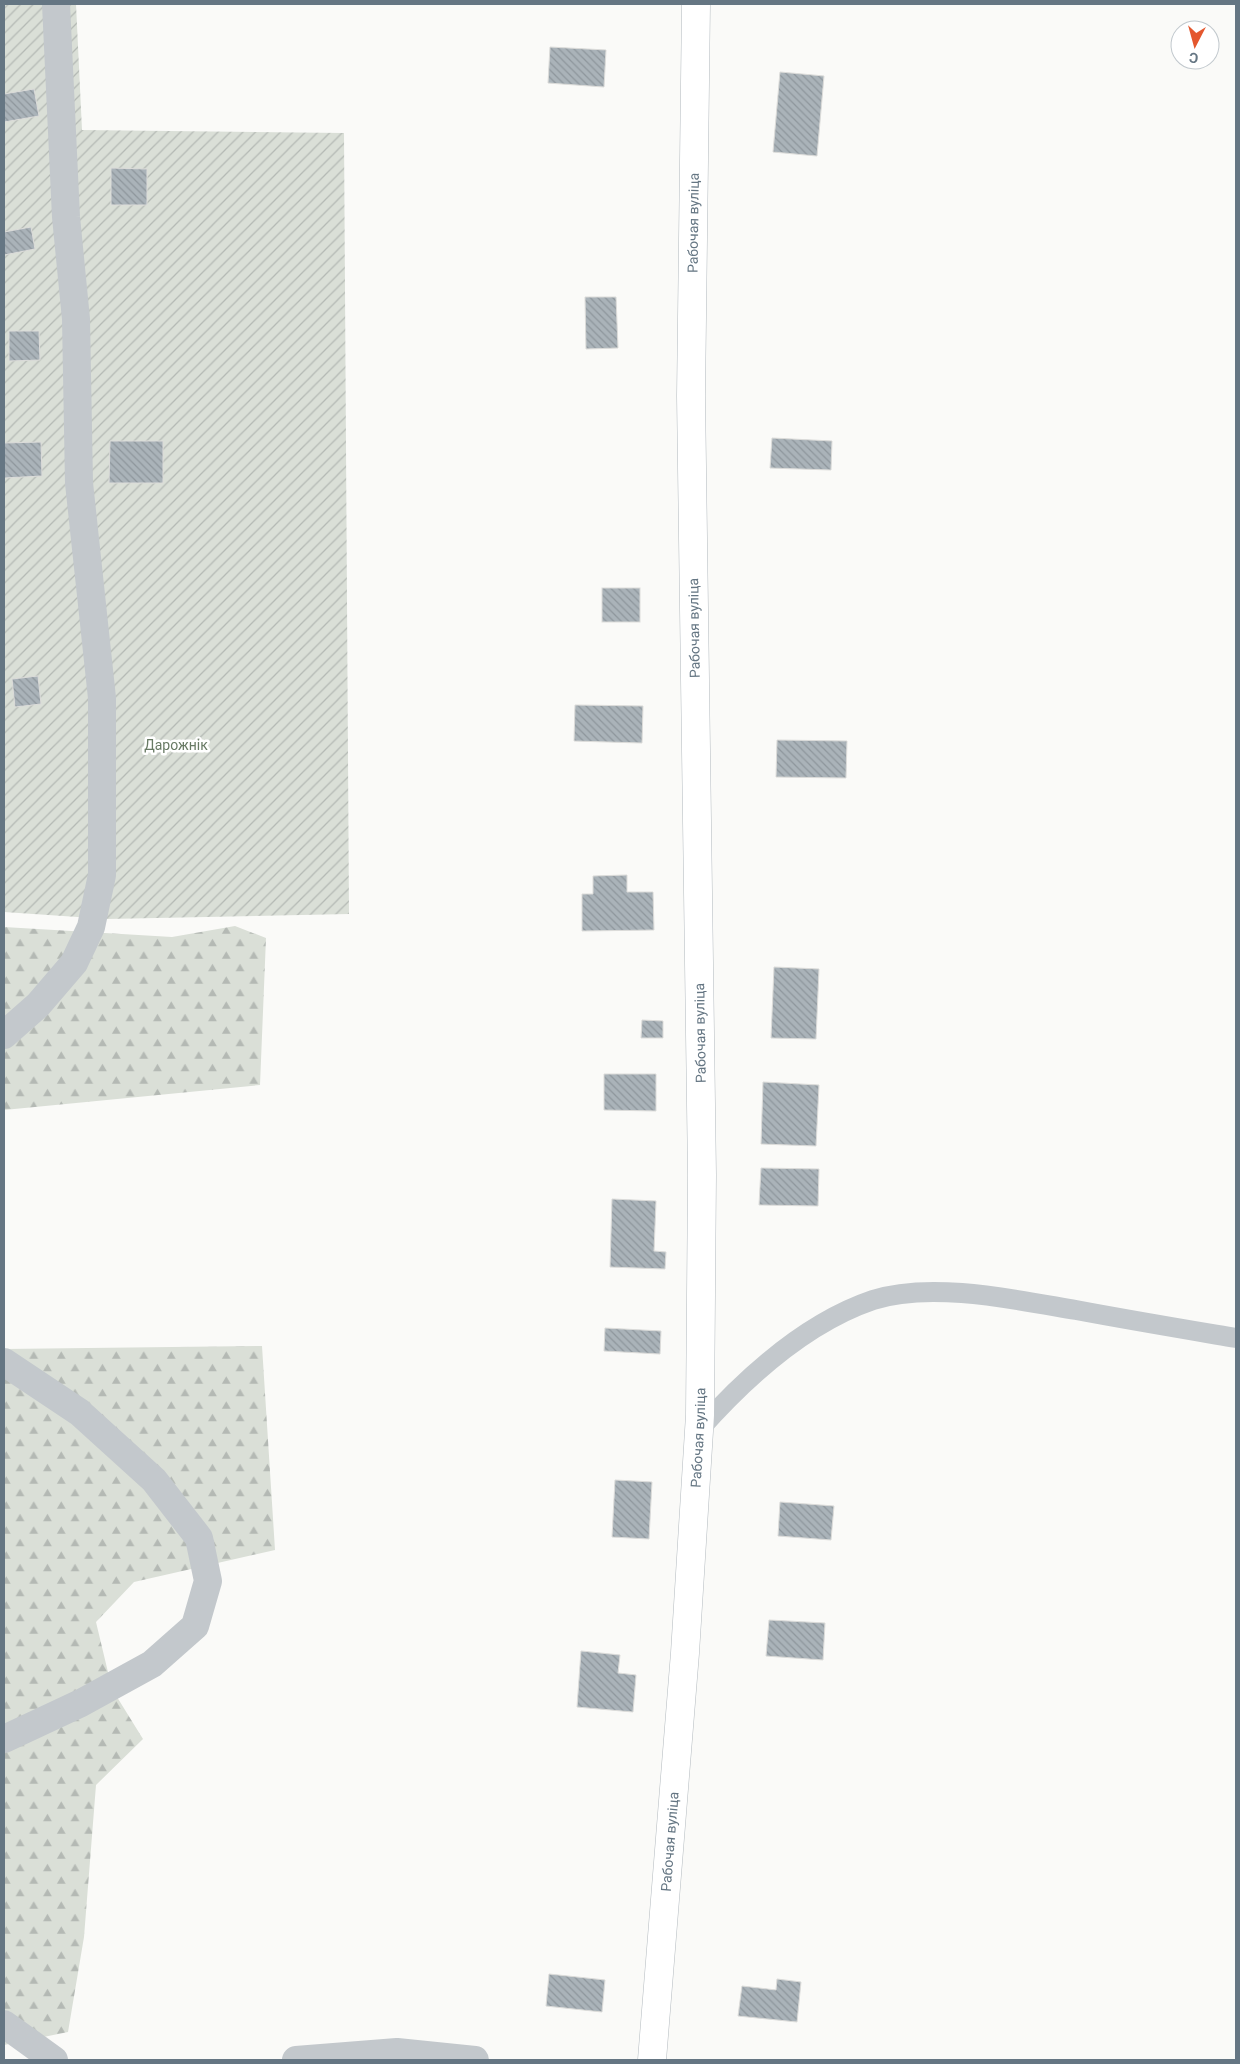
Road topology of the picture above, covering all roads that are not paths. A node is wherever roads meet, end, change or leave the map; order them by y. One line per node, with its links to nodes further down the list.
1 (56, 4): 3 (street)
2 (696, 4): 6 (street, Рабочая вуліца)
3 (4, 1035)
4 (1236, 1338): 6 (lane)
5 (4, 1362): 7 (street)
6 (699, 1430): 12 (street, Рабочая вуліца)
7 (4, 1739)
8 (4, 2024): 9 (street)
9 (54, 2060)
10 (296, 2060): 11 (street)
11 (475, 2060)
12 (652, 2060)

